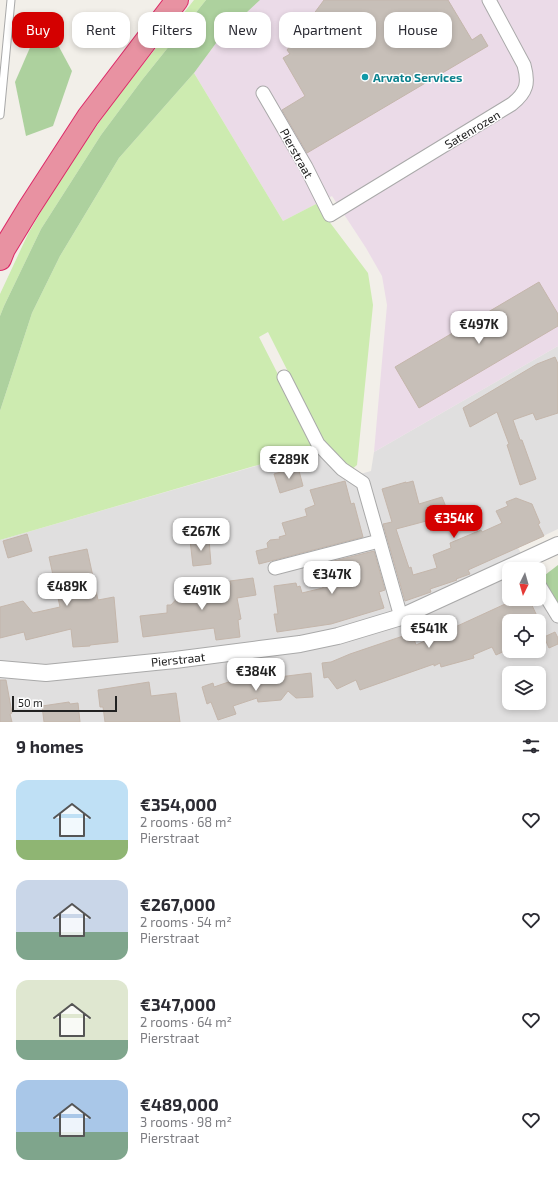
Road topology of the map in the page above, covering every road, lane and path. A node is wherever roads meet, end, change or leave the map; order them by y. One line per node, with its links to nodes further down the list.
1 (11, 0): 5 (lane)
2 (176, 0): 7 (highway)
3 (489, 0): 6 (street, Satenrozen)
4 (263, 93): 6 (street, Pierstraat)
5 (0, 115)
6 (330, 215)
7 (0, 258)
8 (284, 377): 9 (street)
9 (379, 541): 12 (street); 16 (street)
10 (558, 545): 11 (street, Pierstraat)
11 (532, 562)
12 (275, 568)
13 (502, 575): 16 (street, Pierstraat)
14 (546, 596): 15 (street)
15 (558, 616)
16 (401, 617): 17 (street, Pierstraat)
17 (0, 669)

